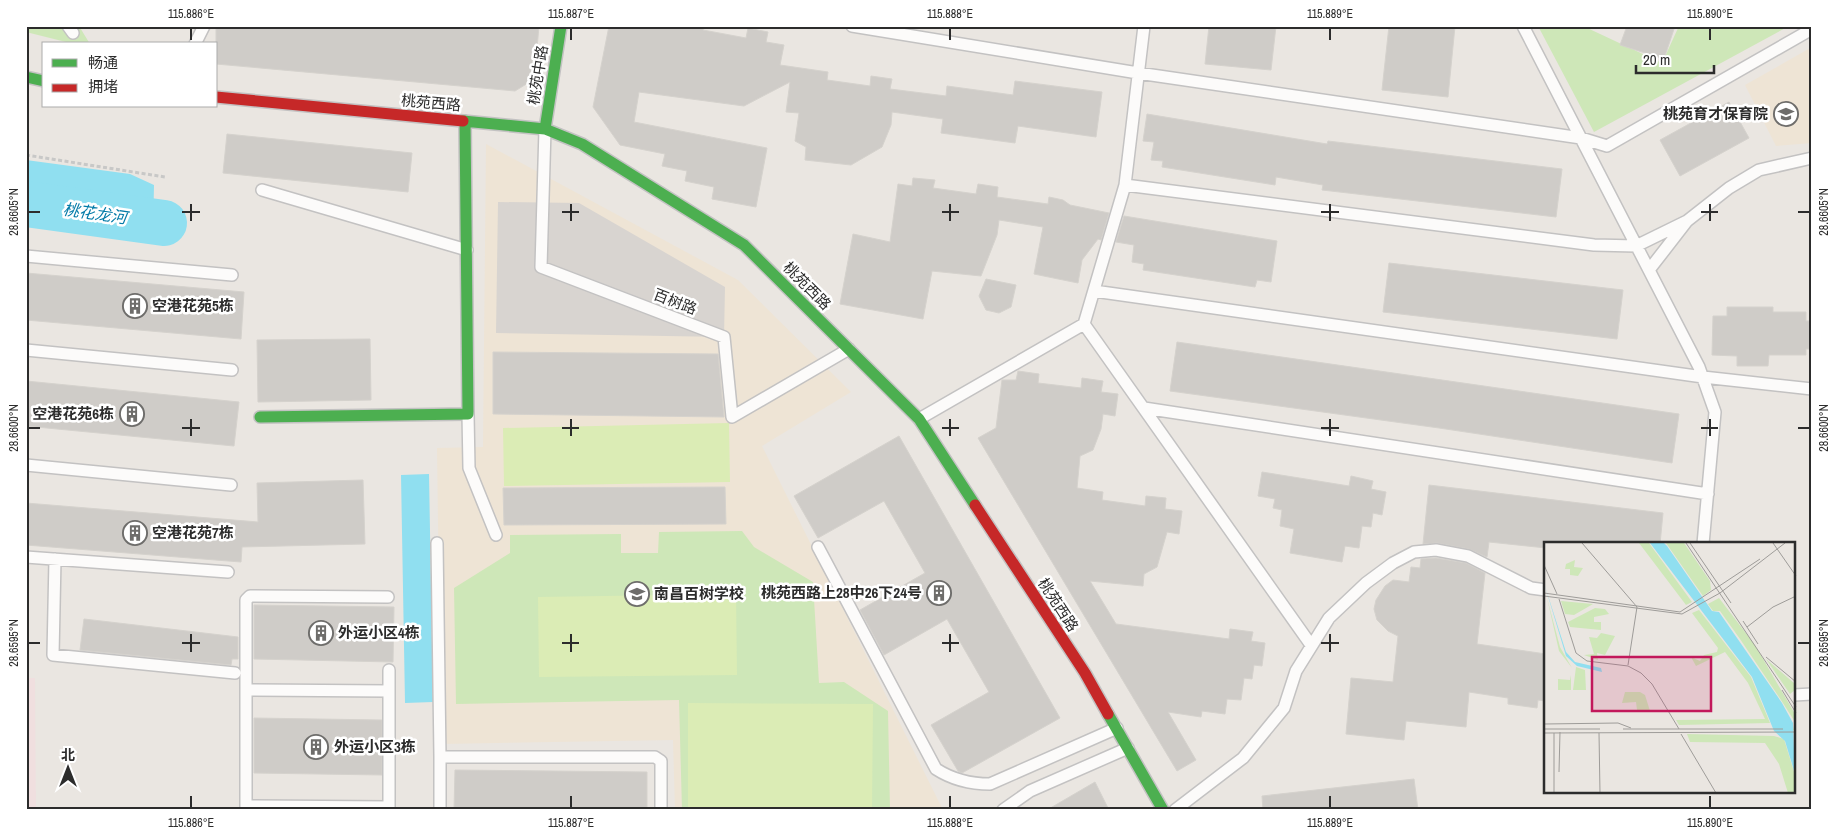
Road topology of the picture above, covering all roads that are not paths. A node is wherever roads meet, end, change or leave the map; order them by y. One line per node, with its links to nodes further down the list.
1 (204, 26): 7 (lane)
2 (561, 26): 13 (street, 桃苑中路)
3 (852, 26): 8 (lane)
4 (1144, 26): 8 (lane)
5 (1523, 26): 14 (lane)
6 (1812, 29): 14 (lane)
7 (196, 42)
8 (1138, 73): 14 (lane); 16 (lane)
9 (26, 77): 10 (street)
10 (42, 81)
11 (218, 97): 12 (street, 桃苑西路)
12 (465, 121): 13 (street, 桃苑西路); 20 (street)
13 (545, 129): 26 (street, 桃苑西路); 26 (lane, 百树路)
14 (1581, 138): 19 (lane)
15 (1812, 158): 18 (lane)
16 (1125, 185): 19 (lane); 24 (lane)
17 (262, 190): 20 (lane)
18 (1687, 221): 19 (lane); 22 (lane)
19 (1636, 246): 22 (lane)
20 (466, 250): 32 (street)
21 (26, 256): 23 (lane)
22 (1649, 270): 29 (lane)
23 (232, 275)
24 (1094, 291): 25 (lane); 29 (lane)
25 (1084, 324): 31 (lane); 34 (lane)
26 (849, 349): 34 (street, 桃苑西路)
27 (26, 350): 28 (lane)
28 (232, 370)
29 (1702, 377): 30 (lane); 37 (lane)
30 (1812, 389)
31 (1144, 408): 37 (lane); 47 (lane)
32 (468, 414): 33 (street); 38 (lane)
33 (260, 416)
34 (919, 419): 54 (street, 桃苑西路)
35 (26, 465): 36 (lane)
36 (231, 485)
37 (1708, 494): 39 (lane)
38 (496, 535)
39 (1704, 542)
40 (436, 543): 56 (lane)
41 (818, 547): 54 (lane)
42 (26, 557): 43 (lane)
43 (54, 559): 44 (lane); 49 (lane)
44 (228, 572)
45 (1544, 590): 47 (lane)
46 (388, 597): 50 (lane)
47 (1311, 645): 63 (lane)
48 (389, 670): 51 (lane)
49 (235, 673)
50 (246, 690): 51 (lane); 57 (lane)
51 (389, 691): 58 (lane)
52 (1812, 694): 53 (lane)
53 (1796, 695)
54 (1117, 728): 55 (street, 桃苑西路)
55 (1128, 748): 61 (lane); 62 (street, 桃苑西路)
56 (440, 757): 59 (lane); 60 (lane)
57 (246, 808): 58 (lane)
58 (389, 809)
59 (440, 810)
60 (661, 810)
61 (1002, 810)
62 (1163, 810)
63 (1175, 810)

